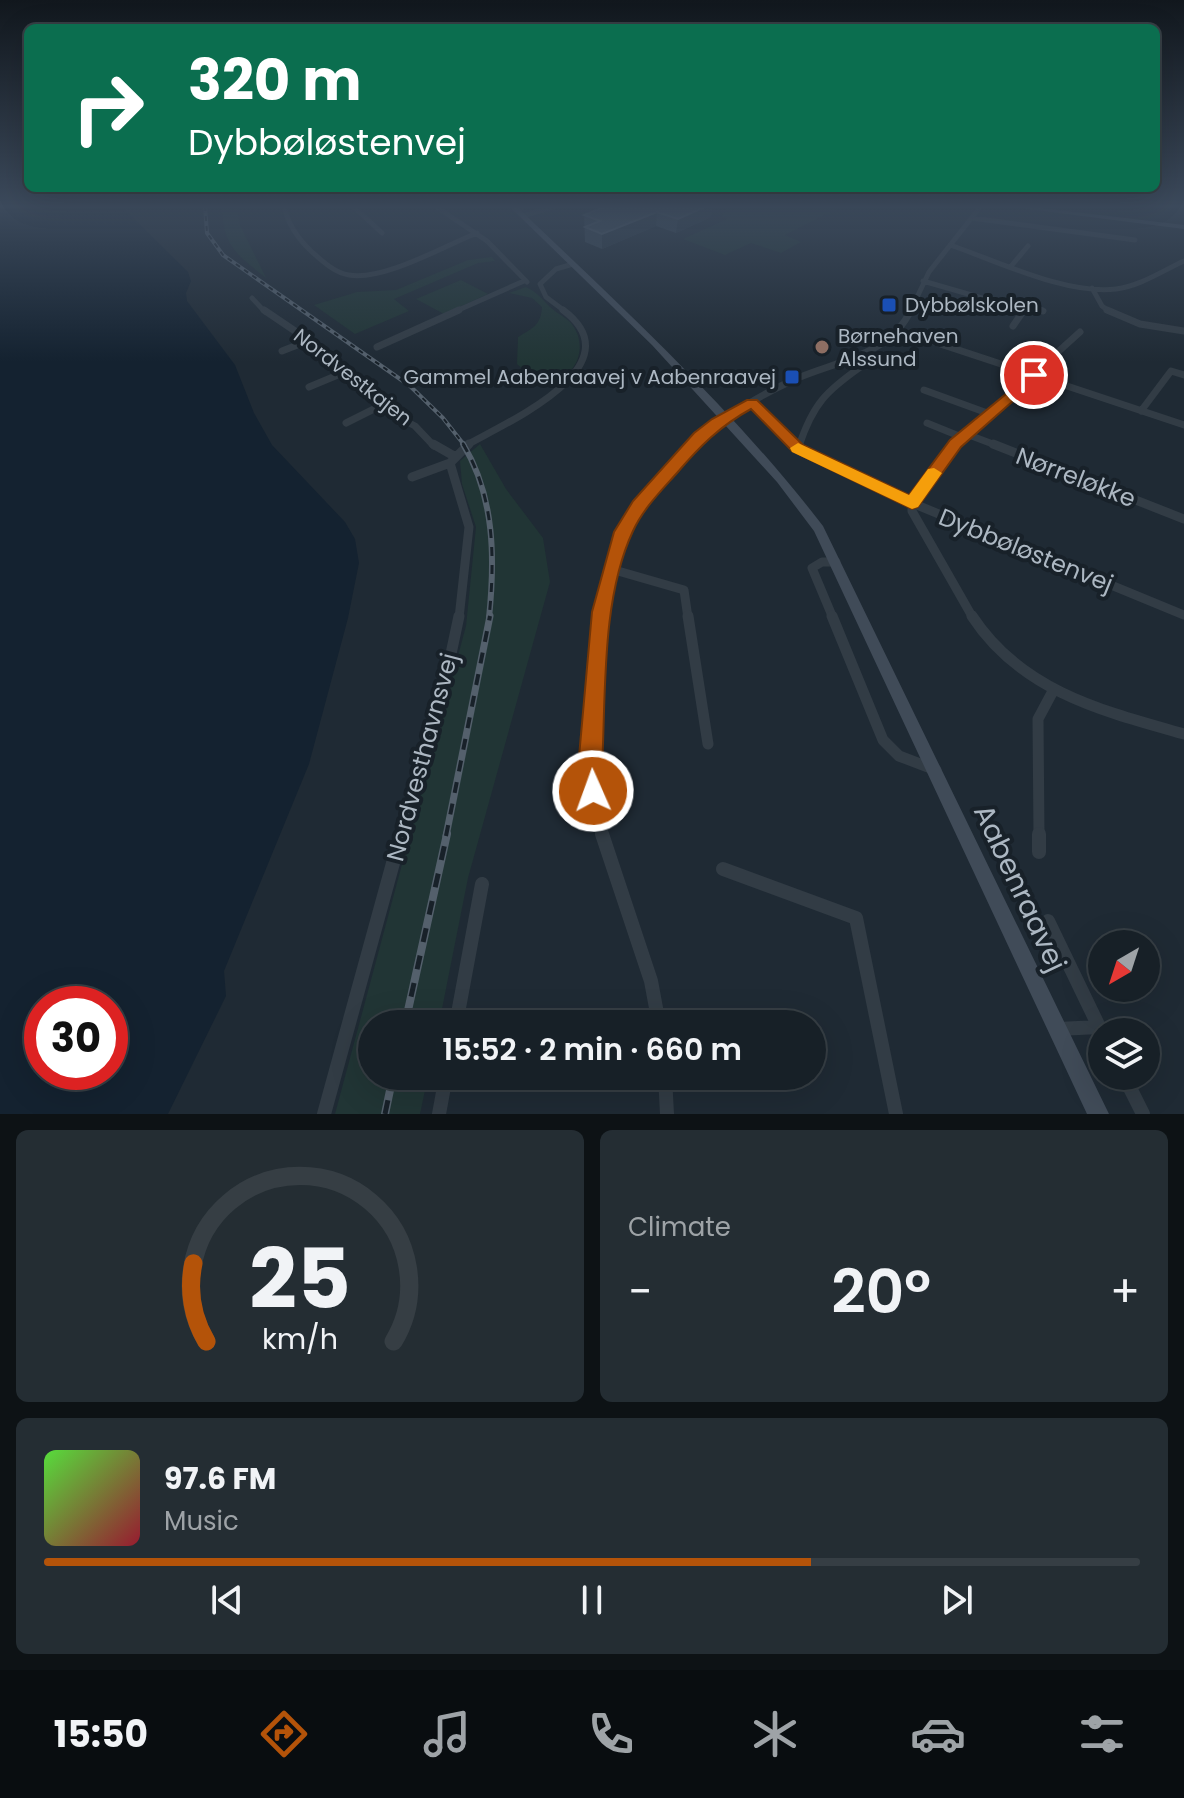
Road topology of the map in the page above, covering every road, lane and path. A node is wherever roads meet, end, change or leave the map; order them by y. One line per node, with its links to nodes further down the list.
1 (320, 258): 2 (street)
2 (414, 258)
3 (501, 258): 11 (street)
4 (567, 258): 9 (street, Aabenraavej)
5 (940, 258): 12 (street)
6 (990, 258): 10 (street)
7 (1018, 258): 10 (street)
8 (1184, 261): 14 (street)
9 (573, 264): 13 (street); 36 (street, Aabenraavej)
10 (1012, 265): 14 (street)
11 (524, 281): 13 (street); 23 (street)
12 (923, 281): 16 (street); 19 (street)
13 (540, 284): 42 (street)
14 (1092, 288): 20 (street)
15 (252, 298): 22 (street, Nordvestkajen)
16 (1024, 310): 17 (street); 18 (street)
17 (1043, 311)
18 (1013, 326)
19 (898, 330): 25 (street); 26 (street)
20 (1184, 331)
21 (1080, 332): 28 (street)
22 (310, 340): 24 (street); 27 (street, Nordvestkajen)
23 (377, 347)
24 (282, 351)
25 (857, 359): 32 (street); 41 (street)
26 (1007, 366)
27 (345, 372): 30 (street); 33 (street, Nordvestkajen)
28 (1034, 375): 34 (street); 35 (street)
29 (1184, 375): 34 (street)
30 (309, 387)
31 (924, 390): 35 (street)
32 (752, 403): 36 (street); 41 (street, Dybbøløstenvej)
33 (384, 404): 37 (street); 42 (street, Nordvestkajen)
34 (1141, 411): 39 (street)
35 (990, 414): 40 (street)
36 (726, 418): 46 (street, Aabenraavej); 47 (street)
37 (346, 423)
38 (927, 423): 40 (street, Nørreløkke)
39 (1184, 425)
40 (966, 436): 44 (street); 45 (street, Nørreløkke)
41 (798, 448): 44 (street, Dybbøløstenvej)
42 (452, 459): 43 (street); 65 (street, Nordvesthavnsvej)
43 (412, 477)
44 (912, 503): 48 (street, Dybbøløstenvej); 49 (street)
45 (1184, 519)
46 (836, 562): 52 (street, Aabenraavej); 52 (street)
47 (611, 569): 51 (street); 58 (street)
48 (1184, 615)
49 (1053, 691): 50 (street); 53 (street)
50 (1184, 734)
51 (708, 744)
52 (936, 770): 60 (street, Aabenraavej)
53 (1039, 852)
54 (723, 869): 68 (street)
55 (482, 884): 57 (street)
56 (1048, 921): 59 (street, Aabenraavej)
57 (459, 1010)
58 (656, 1010)
59 (1094, 1018)
60 (1058, 1029): 61 (street, Aabenraavej); 69 (street, Aabenraavej)
61 (1088, 1030)
62 (443, 1090): 66 (street)
63 (666, 1090): 67 (street)
64 (1131, 1090): 70 (street)
65 (324, 1114)
66 (439, 1114)
67 (667, 1114)
68 (896, 1114)
69 (1098, 1114)
70 (1143, 1114)

